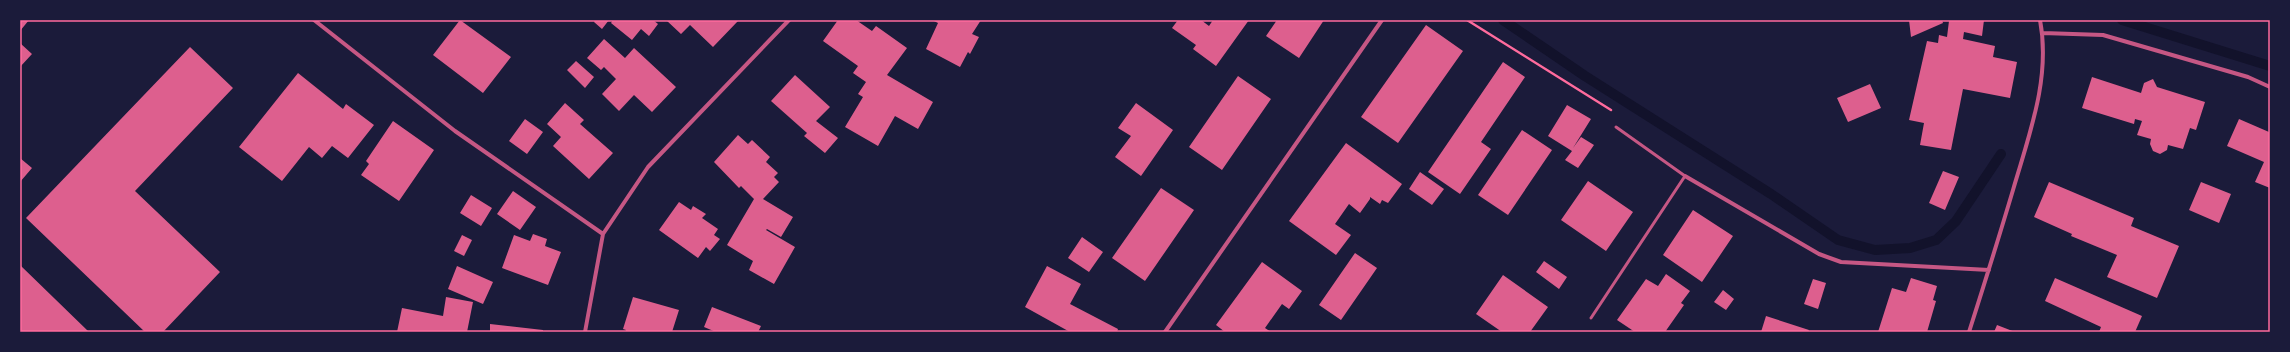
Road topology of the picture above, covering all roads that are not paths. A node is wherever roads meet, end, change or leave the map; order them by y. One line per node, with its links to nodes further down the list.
1 (314, 20): 9 (street)
2 (789, 20): 9 (street)
3 (1382, 20): 13 (street)
4 (2040, 20): 5 (street)
5 (2043, 33): 6 (street); 10 (street)
6 (2270, 86)
7 (1616, 127): 8 (lane)
8 (1686, 176): 10 (street); 11 (lane)
9 (603, 234): 12 (street)
10 (1989, 270): 14 (street)
11 (1592, 318)
12 (585, 332)
13 (1164, 332)
14 (1969, 332)

